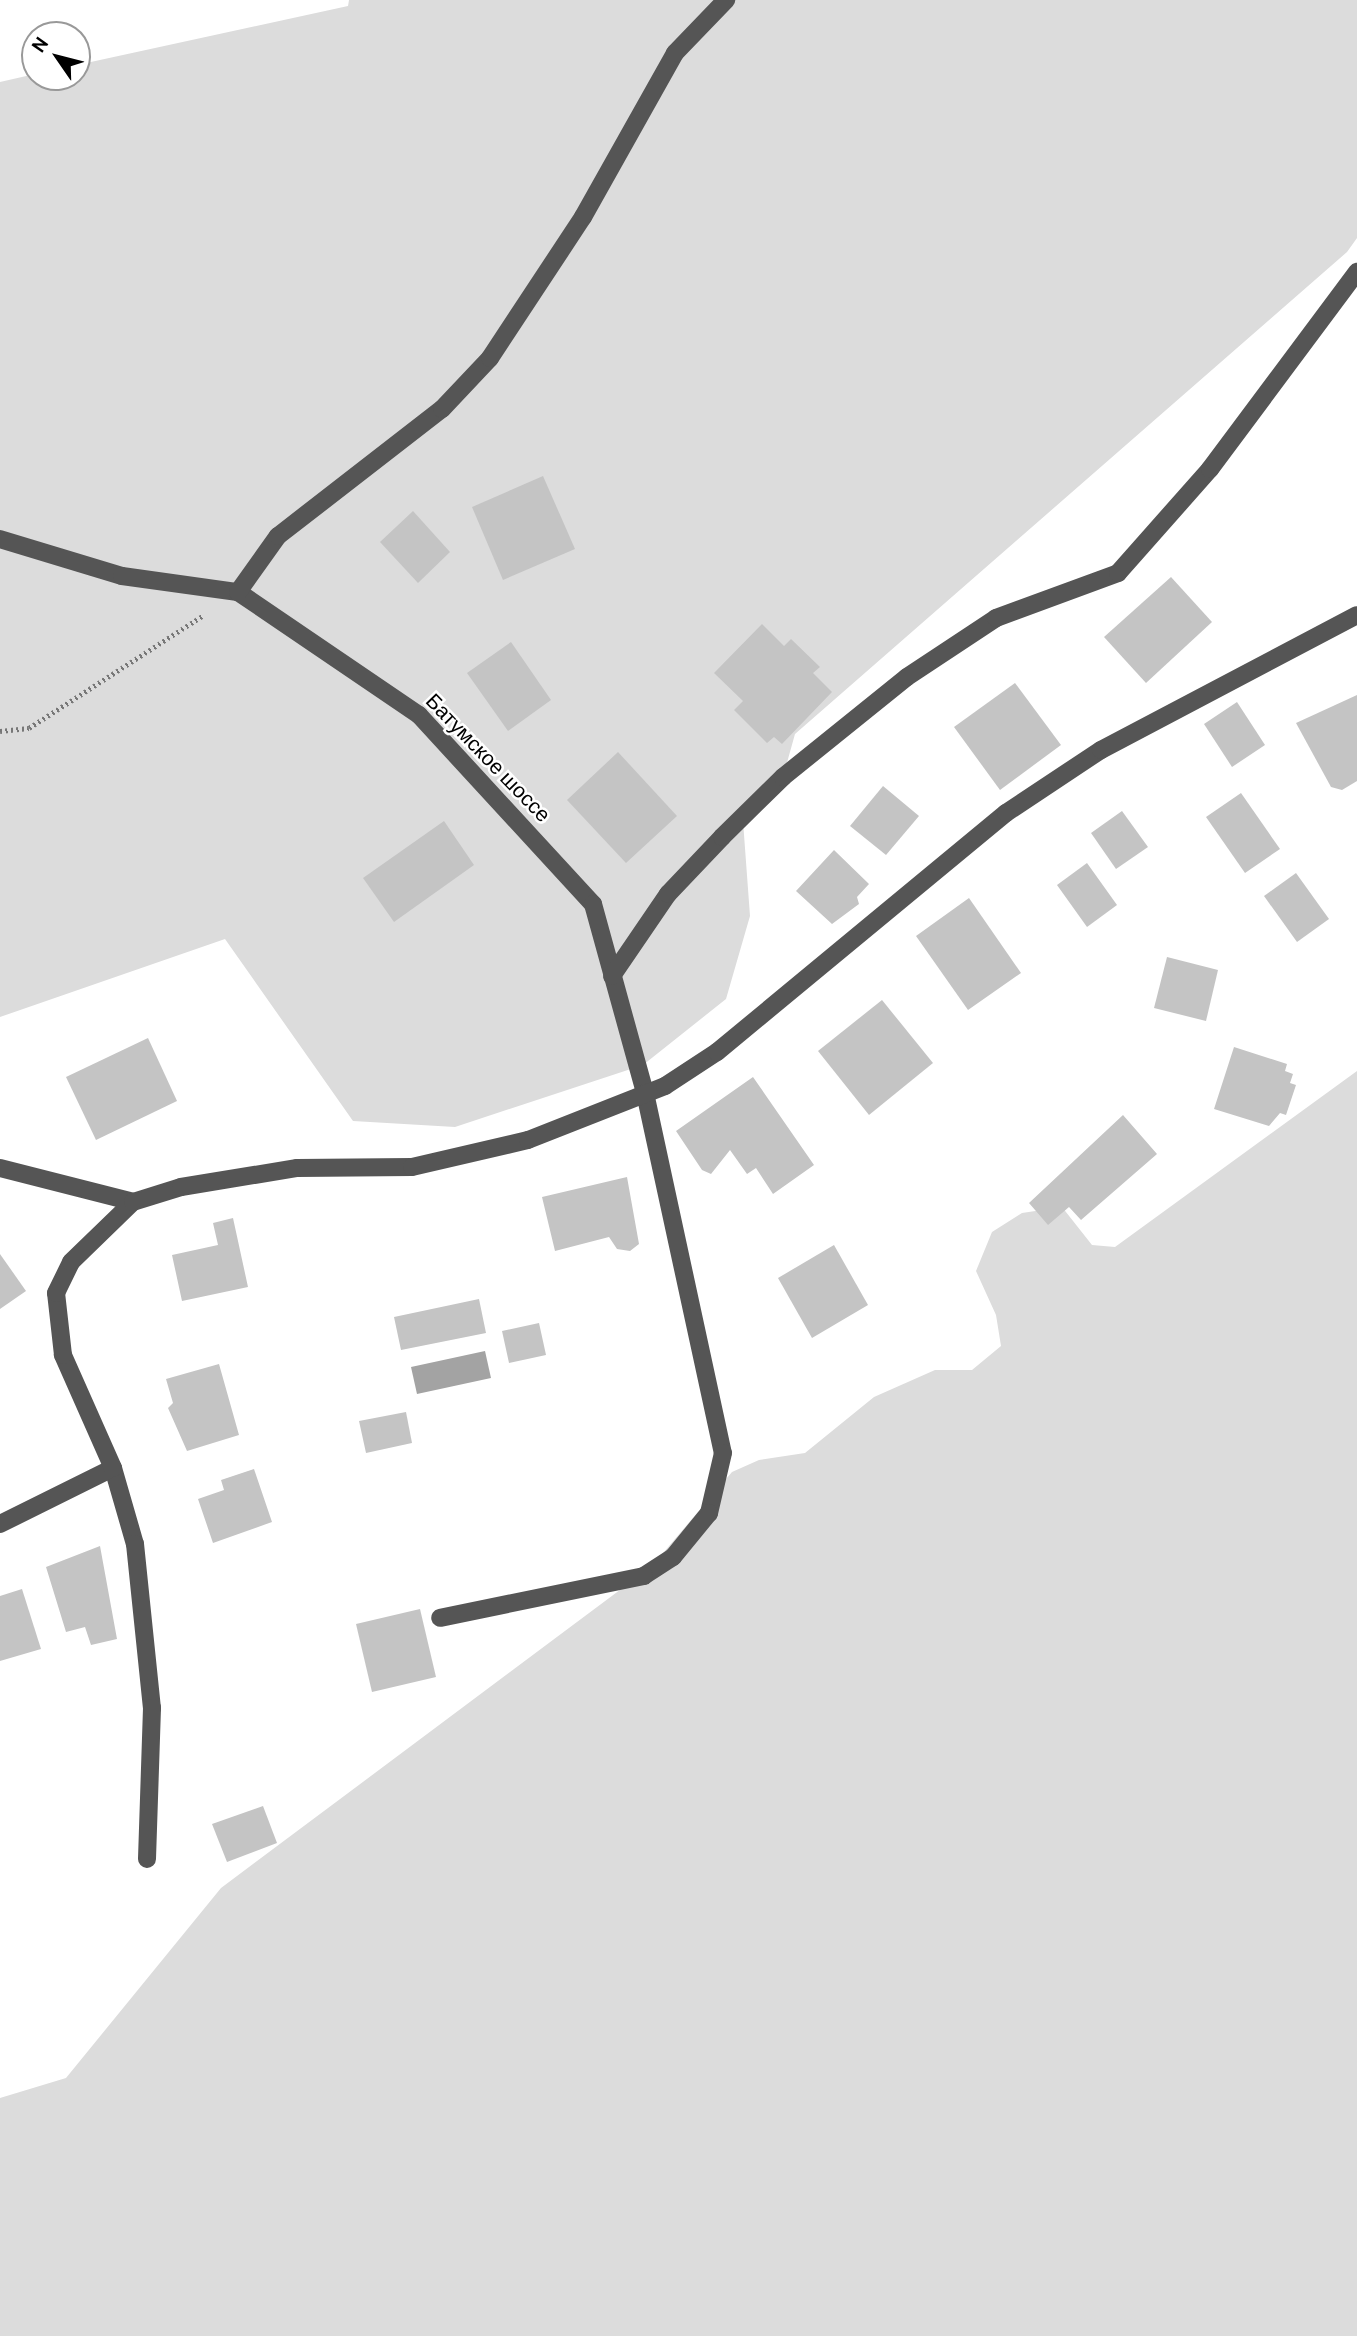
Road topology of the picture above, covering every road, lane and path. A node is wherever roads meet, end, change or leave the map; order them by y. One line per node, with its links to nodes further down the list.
1 (726, 0): 4 (street)
2 (1357, 272): 7 (street)
3 (0, 539): 4 (street, Батумское шоссе)
4 (238, 592): 6 (path); 7 (street, Батумское шоссе)
5 (1357, 615): 8 (street)
6 (0, 731)
7 (612, 976): 8 (street, Батумское шоссе)
8 (645, 1093): 10 (street); 13 (street, Батумское шоссе)
9 (0, 1168): 10 (street)
10 (133, 1202): 11 (street)
11 (113, 1468): 12 (street); 14 (street)
12 (0, 1524)
13 (440, 1618)
14 (147, 1859)

